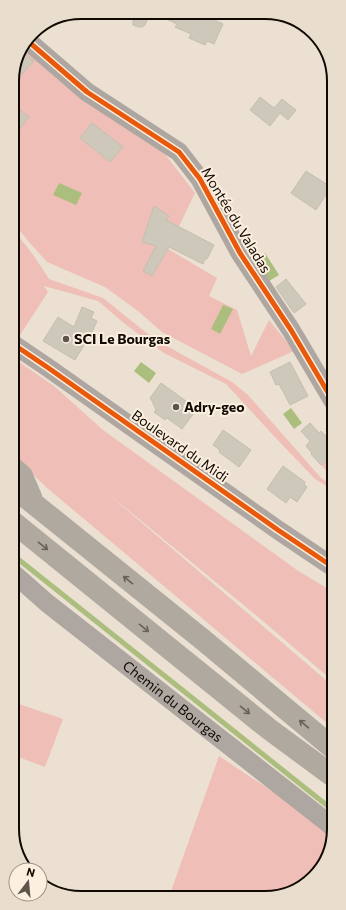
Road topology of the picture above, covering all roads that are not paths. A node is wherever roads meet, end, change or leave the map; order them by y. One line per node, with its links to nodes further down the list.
1 (31, 44): 3 (street, Montée du Valadas)
2 (19, 348): 8 (street, Boulevard du Midi)
3 (327, 391)
4 (19, 473): 6 (main road)
5 (19, 492): 6 (main road)
6 (34, 503): 10 (main road, one-way to 6)
7 (19, 527): 11 (main road, one-way to 11)
8 (327, 563)
9 (19, 578): 12 (street, Chemin du Bourgas)
10 (327, 742)
11 (327, 773)
12 (327, 823)

